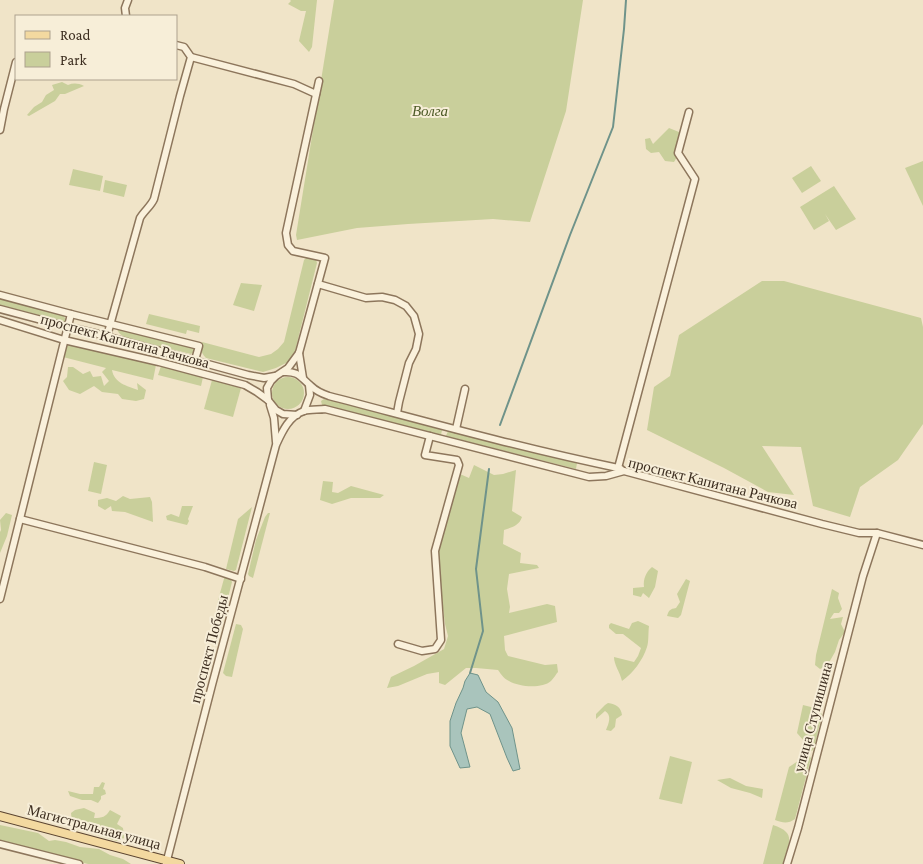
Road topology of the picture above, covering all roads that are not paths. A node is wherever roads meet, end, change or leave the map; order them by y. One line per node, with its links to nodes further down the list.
1 (128, 0): 2 (street)
2 (126, 15)
3 (178, 46): 4 (street)
4 (191, 57): 7 (street); 15 (street)
5 (15, 66): 9 (street)
6 (319, 80): 7 (street)
7 (316, 94): 10 (street)
8 (689, 112): 35 (street)
9 (0, 130)
10 (318, 284): 19 (street); 29 (street)
11 (0, 295): 13 (street)
12 (0, 309): 16 (street)
13 (70, 314): 15 (street); 16 (street)
14 (0, 320): 18 (street, проспект Капитана Рачкова)
15 (111, 324): 17 (street); 20 (street)
16 (68, 327): 17 (street); 18 (street)
17 (107, 336): 20 (street)
18 (64, 340): 25 (street, проспект Капитана Рачкова); 37 (street)
19 (299, 353): 21 (street); 23 (street)
20 (195, 360): 22 (street)
21 (279, 374): 22 (street); 23 (street); 27 (street)
22 (248, 375): 25 (street)
23 (303, 378): 24 (street)
24 (309, 385): 28 (street); 29 (street)
25 (244, 386): 27 (street, проспект Капитана Рачкова)
26 (465, 389): 31 (street)
27 (269, 402): 30 (street); 33 (street)
28 (304, 411): 30 (street); 32 (street, проспект Капитана Рачкова)
29 (397, 413): 31 (street)
30 (296, 415): 33 (street)
31 (456, 429): 34 (street)
32 (430, 436): 36 (street, проспект Капитана Рачкова); 42 (street)
33 (276, 445): 40 (street, проспект Победы)
34 (591, 462): 35 (street); 36 (street)
35 (621, 469): 36 (street, проспект Капитана Рачкова); 38 (street, проспект Капитана Рачкова)
36 (589, 477)
37 (20, 519): 40 (street); 41 (street)
38 (877, 533): 39 (street, проспект Капитана Рачкова); 48 (street, улица Ступишина)
39 (923, 545)
40 (241, 579): 45 (street, проспект Победы)
41 (0, 599)
42 (398, 644)
43 (0, 816): 45 (main road, Магистральная улица)
44 (0, 844): 46 (street)
45 (166, 862): 47 (main road, Магистральная улица)
46 (79, 864)
47 (180, 864)
48 (787, 864)

